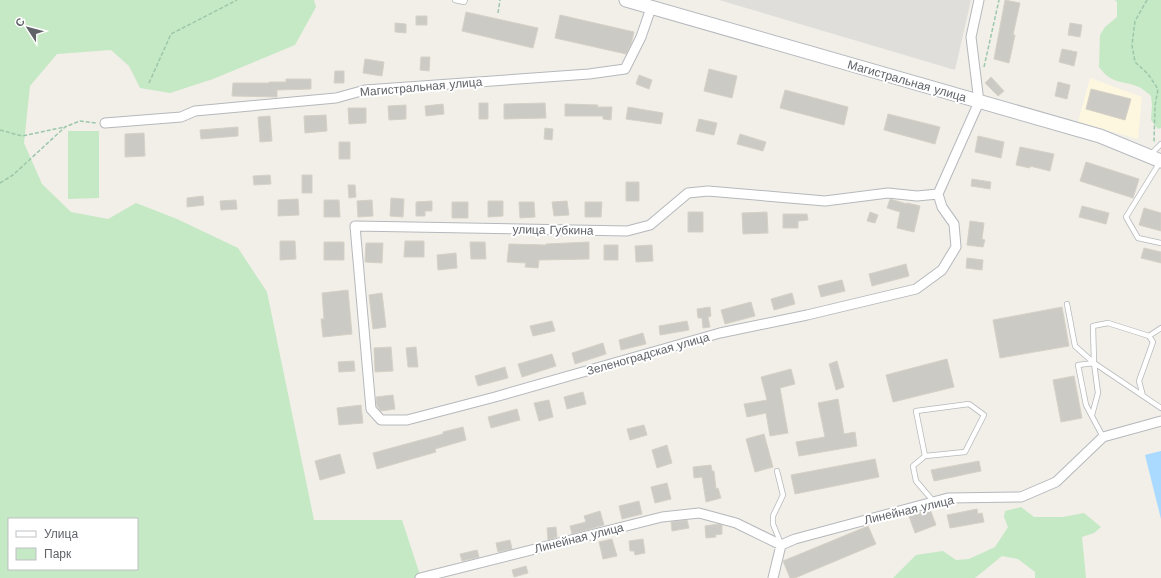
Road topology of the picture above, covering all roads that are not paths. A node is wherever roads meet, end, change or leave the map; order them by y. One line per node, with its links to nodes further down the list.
1 (455, 0): 2 (lane)
2 (465, 0)
3 (626, 0): 5 (main road, Магистральная улица)
4 (979, 0): 6 (street)
5 (651, 8): 6 (main road, Магистральная улица); 7 (street, Магистральная улица)
6 (979, 102): 9 (main road, Магистральная улица); 10 (street)
7 (105, 123)
8 (1161, 144): 9 (lane)
9 (1157, 159): 11 (lane)
10 (938, 194): 19 (street, Зеленоградская улица); 19 (street, улица Губкина)
11 (1161, 243)
12 (1067, 304): 15 (lane)
13 (1161, 328): 14 (lane)
14 (1149, 336): 15 (lane); 16 (lane)
15 (1094, 363): 16 (lane); 18 (lane); 18 (lane)
16 (1143, 396): 17 (lane)
17 (1161, 408)
18 (1092, 415): 21 (lane)
19 (381, 420)
20 (1161, 421): 21 (street, Линейная улица)
21 (1103, 437): 24 (street, Линейная улица)
22 (925, 456): 22 (lane); 24 (lane)
23 (777, 471): 25 (lane)
24 (934, 502): 25 (street, Линейная улица)
25 (781, 545): 26 (street, Линейная улица); 27 (street)
26 (420, 578)
27 (773, 578)

